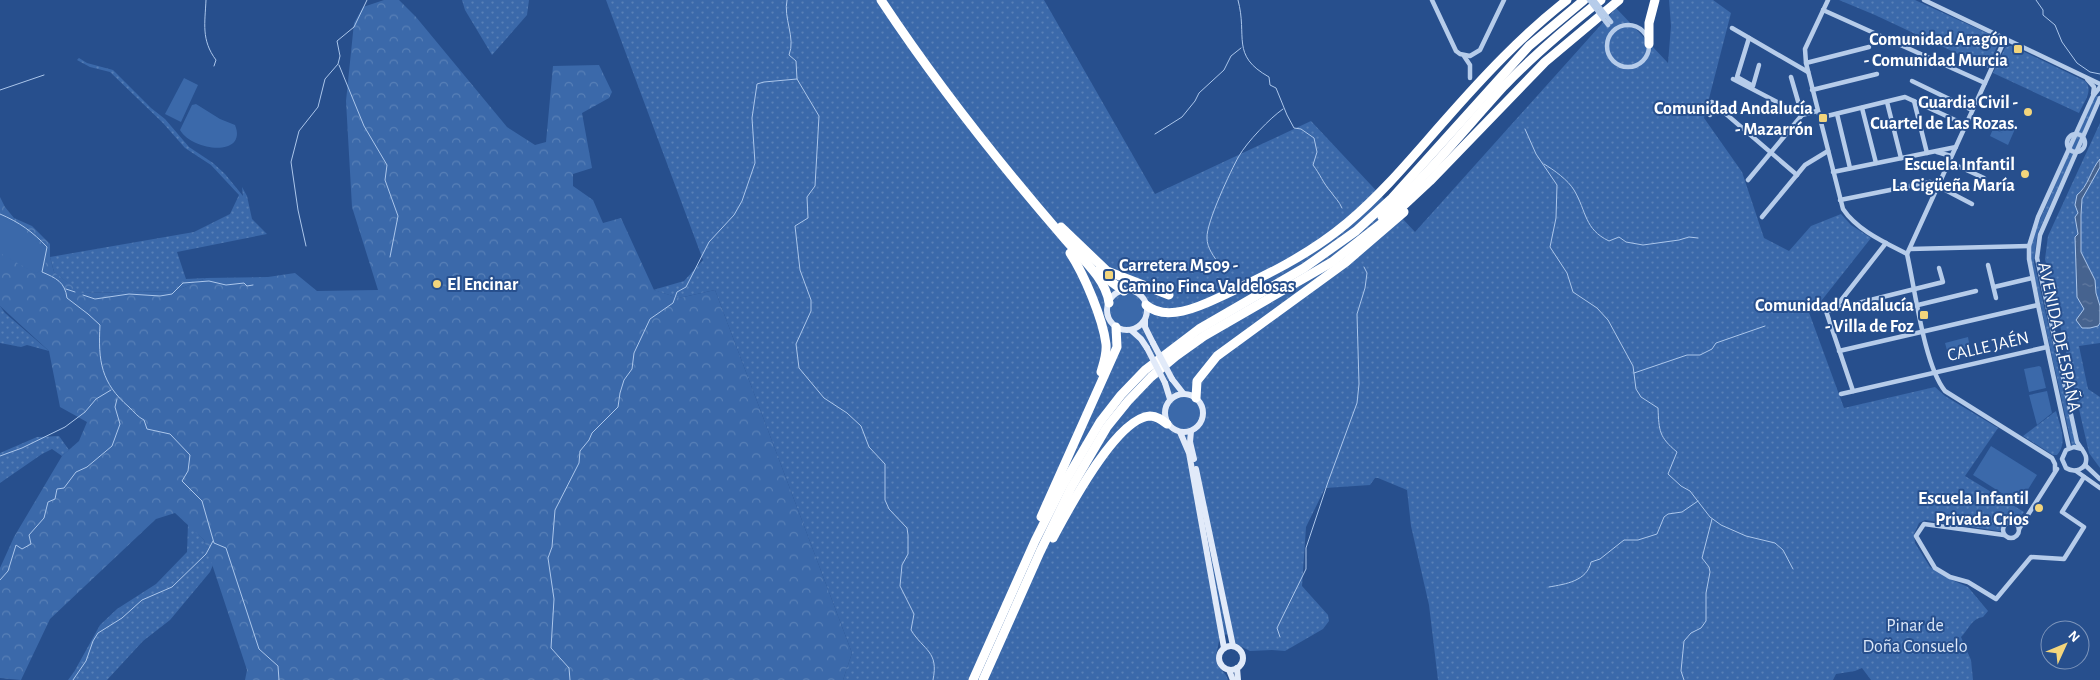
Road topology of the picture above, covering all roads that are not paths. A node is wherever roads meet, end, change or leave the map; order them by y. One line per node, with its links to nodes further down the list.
1 (881, 0): 51 (highway)
2 (887, 0): 73 (highway)
3 (1432, 0): 23 (street)
4 (1504, 0): 23 (street)
5 (1567, 0): 40 (highway)
6 (1584, 0): 76 (highway)
7 (1589, 0): 15 (street, bridge)
8 (1594, 0): 15 (street, bridge)
9 (1601, 0): 81 (highway)
10 (1618, 0): 53 (highway)
11 (1655, 0): 21 (highway)
12 (1828, 0): 14 (street)
13 (1924, 0): 20 (street)
14 (1823, 10): 24 (street); 33 (street)
15 (1610, 23): 16 (street); 18 (street)
16 (1619, 27): 18 (street); 21 (street)
17 (1732, 28): 19 (street)
18 (1613, 32): 21 (street)
19 (1749, 38): 25 (street); 26 (street)
20 (2005, 39): 30 (street); 33 (street)
21 (1649, 44)
22 (1869, 47): 24 (street)
23 (1464, 56): 29 (street)
24 (1806, 63): 26 (street)
25 (1759, 64)
26 (1808, 72): 35 (street)
27 (1877, 74): 35 (street)
28 (1791, 77): 46 (street)
29 (1470, 78)
30 (2086, 78): 34 (street); 36 (street)
31 (1733, 79): 46 (street)
32 (1912, 81): 42 (street)
33 (1985, 83): 42 (street)
34 (2100, 86): 36 (street, AVENIDA DE ESPAÑA)
35 (1812, 90): 43 (street)
36 (2093, 96): 49 (street, AVENIDA DE ESPAÑA)
37 (2100, 99): 50 (street, AVENIDA DE ESPAÑA)
38 (1914, 101): 39 (street); 48 (street); 59 (street)
39 (1887, 102): 41 (street); 61 (street)
40 (1458, 107): 76 (highway); 91 (highway)
41 (1862, 108): 44 (street); 63 (street)
42 (1972, 110): 48 (street)
43 (1817, 111): 46 (street); 55 (street)
44 (1837, 114): 47 (street); 64 (street)
45 (1710, 115): 57 (street)
46 (1802, 115): 57 (street)
47 (1827, 116)
48 (1966, 125): 52 (street)
49 (2076, 134): 50 (street); 54 (street, AVENIDA DE ESPAÑA)
50 (2083, 137): 58 (street, AVENIDA DE ESPAÑA)
51 (982, 138): 89 (highway); 104 (highway)
52 (1956, 147): 56 (street); 60 (street)
53 (1461, 149): 81 (highway); 105 (highway)
54 (2070, 150): 58 (street); 75 (street, AVENIDA DE ESPAÑA)
55 (1828, 151): 65 (street); 66 (street)
56 (1936, 151): 59 (street); 60 (street)
57 (1771, 152): 66 (street); 68 (street)
58 (2076, 152): 111 (street, AVENIDA DE ESPAÑA)
59 (1927, 153): 61 (street)
60 (1952, 156): 62 (street)
61 (1901, 158): 63 (street)
62 (1949, 162): 67 (street); 69 (street)
63 (1876, 163): 64 (street)
64 (1850, 168): 65 (street)
65 (1834, 172): 70 (street)
66 (1797, 175): 72 (street)
67 (1984, 178)
68 (1748, 180)
69 (1938, 186): 70 (street); 71 (street); 77 (street)
70 (1840, 200): 74 (street)
71 (1972, 204)
72 (1762, 218)
73 (1062, 227): 85 (highway); 87 (highway)
74 (1886, 243): 78 (street); 93 (street)
75 (2029, 246): 77 (street); 82 (street, AVENIDA DE ESPAÑA)
76 (1334, 247): 126 (highway)
77 (1910, 248): 78 (street)
78 (1907, 254): 84 (street)
79 (1988, 265): 83 (street)
80 (1939, 268): 84 (street)
81 (1307, 276): 125 (highway)
82 (2032, 278): 83 (street); 90 (street, AVENIDA DE ESPAÑA)
83 (1994, 287): 88 (street)
84 (1915, 290): 92 (street); 93 (street)
85 (1124, 291): 89 (street); 91 (street)
86 (1976, 291): 92 (street)
87 (1169, 294)
88 (1996, 298)
89 (1108, 303): 95 (street)
90 (2038, 305): 97 (street); 98 (street, AVENIDA DE ESPAÑA)
91 (1146, 306): 94 (street)
92 (1918, 306): 97 (street)
93 (1835, 308): 99 (street)
94 (1145, 320): 96 (street); 102 (street, bridge)
95 (1116, 327): 96 (street); 104 (highway)
96 (1131, 330): 106 (street, bridge)
97 (1924, 332): 99 (street); 100 (street)
98 (2047, 347): 100 (street, CALLE JAÉN); 110 (street, AVENIDA DE ESPAÑA)
99 (1839, 351): 101 (street)
100 (1934, 373): 101 (street, CALLE JAÉN); 112 (street)
101 (1853, 391): 103 (street, CALLE JAÉN)
102 (1183, 393): 105 (street); 106 (street)
103 (1841, 394)
104 (1095, 398): 126 (highway)
105 (1196, 398): 108 (street)
106 (1170, 399): 107 (street)
107 (1167, 424): 109 (street); 125 (highway)
108 (1191, 431): 109 (street); 127 (street)
109 (1180, 432): 128 (street)
110 (2069, 448): 111 (street); 113 (street)
111 (2082, 449): 114 (street)
112 (2052, 458): 113 (street); 116 (street)
113 (2062, 458): 115 (street); 116 (street)
114 (2085, 465): 117 (street); 119 (street)
115 (2066, 468): 116 (street); 117 (street)
116 (2055, 471): 121 (street)
117 (2076, 471): 118 (street)
118 (2084, 477): 120 (street); 124 (street)
119 (2100, 479)
120 (2100, 488)
121 (2025, 520): 122 (street); 123 (street)
122 (2011, 522): 123 (street); 124 (street)
123 (2019, 529): 124 (street)
124 (2004, 535)
125 (999, 642): 132 (highway)
126 (987, 646): 131 (highway)
127 (1233, 646): 128 (street); 129 (street)
128 (1224, 648): 130 (street)
129 (1237, 668): 130 (street); 134 (street)
130 (1229, 670): 133 (street)
131 (973, 680)
132 (983, 680)
133 (1233, 680)
134 (1238, 680)

